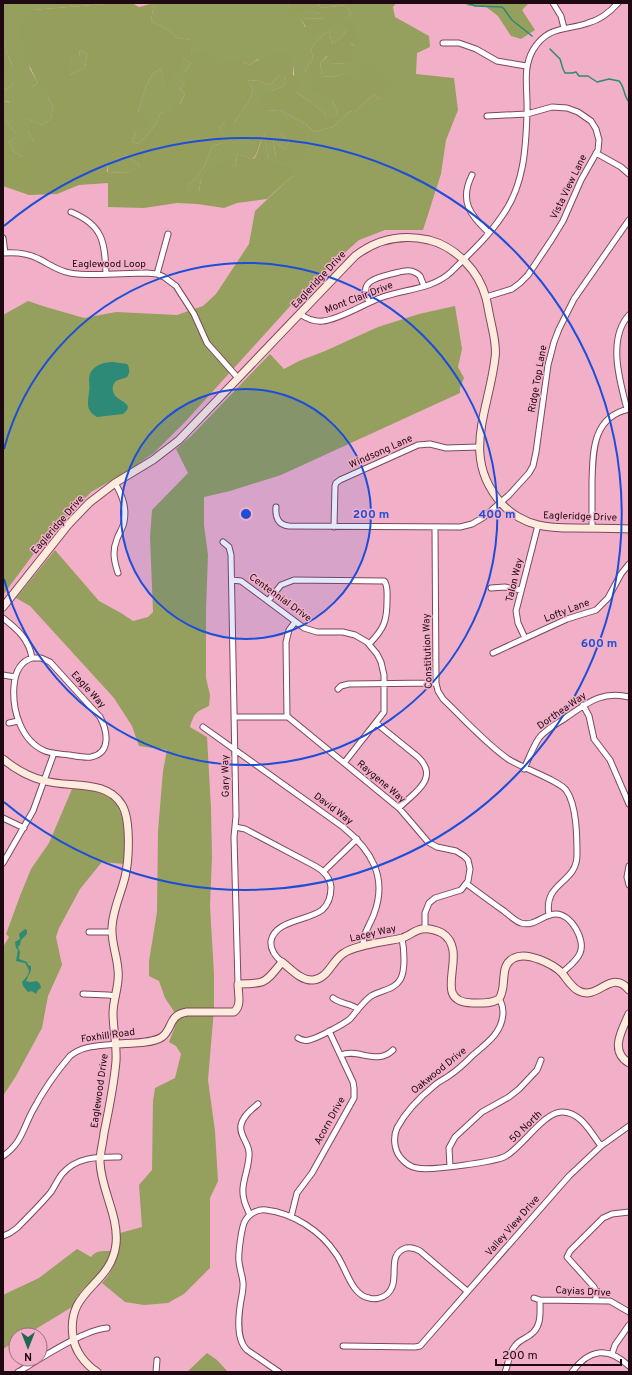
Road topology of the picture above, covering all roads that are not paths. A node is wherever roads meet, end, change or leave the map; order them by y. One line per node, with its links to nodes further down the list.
1 (553, 3): 3 (street)
2 (618, 3): 3 (street)
3 (564, 28): 5 (street)
4 (443, 43): 5 (street)
5 (526, 66): 6 (street, Mont Clair Drive)
6 (527, 114): 7 (street, Vista View Lane); 8 (street, Vista View Lane); 13 (street, Mont Clair Drive)
7 (487, 116)
8 (596, 153): 9 (street); 21 (street, Vista View Lane)
9 (629, 174)
10 (472, 175): 13 (street)
11 (71, 212): 18 (street)
12 (629, 220): 29 (street, Ridge Top Lane)
13 (489, 233): 17 (street, Mont Clair Drive)
14 (168, 234): 19 (street)
15 (3, 238): 16 (street)
16 (4, 253): 18 (street, Eaglewood Loop)
17 (463, 259): 20 (street, Mont Clair Drive); 21 (main road, Eagleridge Drive); 23 (main road, Eagleridge Drive)
18 (106, 274): 19 (street, Eaglewood Loop)
19 (157, 274): 25 (street, Eaglewood Loop)
20 (424, 286): 22 (street, Mont Clair Drive); 22 (street)
21 (486, 297): 27 (main road, Eagleridge Drive)
22 (368, 302): 23 (street, Mont Clair Drive)
23 (300, 314): 25 (main road, Eagleridge Drive)
24 (629, 316): 26 (street)
25 (238, 378): 28 (main road, Eagleridge Drive)
26 (628, 409): 34 (street)
27 (479, 447): 29 (main road, Eagleridge Drive); 32 (street, Windsong Lane)
28 (114, 483): 38 (street); 43 (main road, Eagleridge Drive)
29 (501, 502): 31 (main road, Eagleridge Drive); 33 (street, Ridge Top Lane)
30 (276, 507): 32 (street, Ridge Top Lane)
31 (538, 525): 34 (main road, Eagleridge Drive); 41 (street, Talon Way)
32 (334, 527): 33 (street, Ridge Top Lane)
33 (435, 528): 53 (street, Constitution Way)
34 (592, 528): 35 (main road, Eagleridge Drive)
35 (629, 528)
36 (223, 542): 39 (street, Gary Way)
37 (629, 564): 46 (street, Lofty Lane)
38 (118, 573)
39 (232, 580): 42 (street, Centennial Drive); 57 (street, Gary Way)
40 (491, 588): 41 (street)
41 (521, 590): 46 (street, Talon Way)
42 (268, 602): 45 (street, Centennial Drive); 47 (street)
43 (3, 607)
44 (3, 618): 49 (street)
45 (295, 622): 47 (street, Centennial Drive); 58 (street)
46 (524, 638): 48 (street, Lofty Lane)
47 (369, 644): 52 (street, Centennial Drive)
48 (493, 653)
49 (32, 658): 51 (street, Eagle Way); 64 (street, Eagle Way)
50 (3, 675): 51 (street)
51 (15, 677): 59 (street, Eagle Way)
52 (384, 683): 53 (street); 54 (street); 60 (street, Centennial Drive)
53 (436, 683): 67 (street, Constitution Way)
54 (338, 689)
55 (629, 697): 56 (street, Dorthea Way)
56 (583, 705): 67 (street, Dorthea Way); 69 (street)
57 (234, 717): 58 (street); 63 (street, Gary Way)
58 (287, 717): 66 (street, Raygene Way)
59 (18, 721): 61 (street); 64 (street, Eagle Way)
60 (376, 723): 66 (street, Centennial Drive); 70 (street)
61 (8, 724)
62 (203, 727): 63 (street, David Way)
63 (235, 750): 72 (street, Gary Way); 74 (street, David Way)
64 (54, 753): 68 (street)
65 (3, 759): 68 (main road, Eaglewood Drive)
66 (344, 762): 70 (street, Raygene Way)
67 (524, 768): 80 (street, Constitution Way)
68 (44, 781): 73 (street); 83 (main road, Eaglewood Drive)
69 (629, 804)
70 (399, 808): 78 (street, Raygene Way)
71 (3, 818): 73 (street)
72 (235, 827): 77 (street); 88 (street, Gary Way)
73 (24, 828): 75 (street)
74 (357, 839): 77 (street); 85 (street, David Way)
75 (3, 863)
76 (629, 866): 79 (street)
77 (324, 872): 86 (street, Lacey Way)
78 (467, 884): 80 (street); 81 (street)
79 (629, 885)
80 (549, 915): 87 (street)
81 (425, 929): 84 (main road, Lacey Way); 93 (main road)
82 (89, 932): 83 (street)
83 (112, 932): 91 (main road, Eaglewood Drive)
84 (402, 938): 85 (main road, Lacey Way); 94 (street)
85 (363, 946): 86 (main road, Lacey Way)
86 (282, 962): 88 (main road)
87 (562, 973): 89 (main road); 93 (main road)
88 (238, 984): 95 (main road, Gary Way)
89 (629, 990)
90 (83, 994): 91 (street)
91 (116, 996): 99 (main road, Eaglewood Drive)
92 (332, 998): 94 (street)
93 (499, 999): 110 (street, Oakwood Drive)
94 (358, 1009): 97 (street)
95 (236, 1011): 99 (main road, Foxhill Road)
96 (629, 1014): 103 (main road)
97 (329, 1031): 98 (street); 101 (street, Acorn Drive)
98 (298, 1038)
99 (116, 1044): 107 (street, Foxhill Road); 108 (main road, Eaglewood Drive)
100 (393, 1050): 101 (street)
101 (341, 1055): 113 (street, Acorn Drive)
102 (541, 1060): 110 (street)
103 (629, 1063)
104 (258, 1104): 112 (street)
105 (629, 1126): 106 (street, Valley View Drive)
106 (601, 1146): 110 (street, 50 North); 115 (street, Valley View Drive)
107 (3, 1156)
108 (101, 1157): 109 (street); 114 (street); 122 (main road, Eaglewood Drive)
109 (119, 1158)
110 (450, 1166)
111 (629, 1212): 118 (street)
112 (250, 1215): 113 (street); 130 (street)
113 (291, 1217): 115 (street)
114 (3, 1236)
115 (467, 1291): 123 (street, Valley View Drive)
116 (534, 1298): 117 (street, Cayias Drive)
117 (540, 1300): 118 (street, Cayias Drive); 131 (street)
118 (596, 1300): 119 (street, Cayias Drive)
119 (629, 1312)
120 (629, 1325): 124 (street)
121 (107, 1328): 122 (street)
122 (74, 1341): 127 (street); 128 (main road, Eaglewood Drive)
123 (343, 1346)
124 (612, 1354): 126 (street); 132 (street)
125 (157, 1360): 129 (street)
126 (629, 1366)
127 (21, 1371)
128 (97, 1372)
129 (156, 1372)
130 (279, 1372)
131 (505, 1372)
132 (572, 1372)

